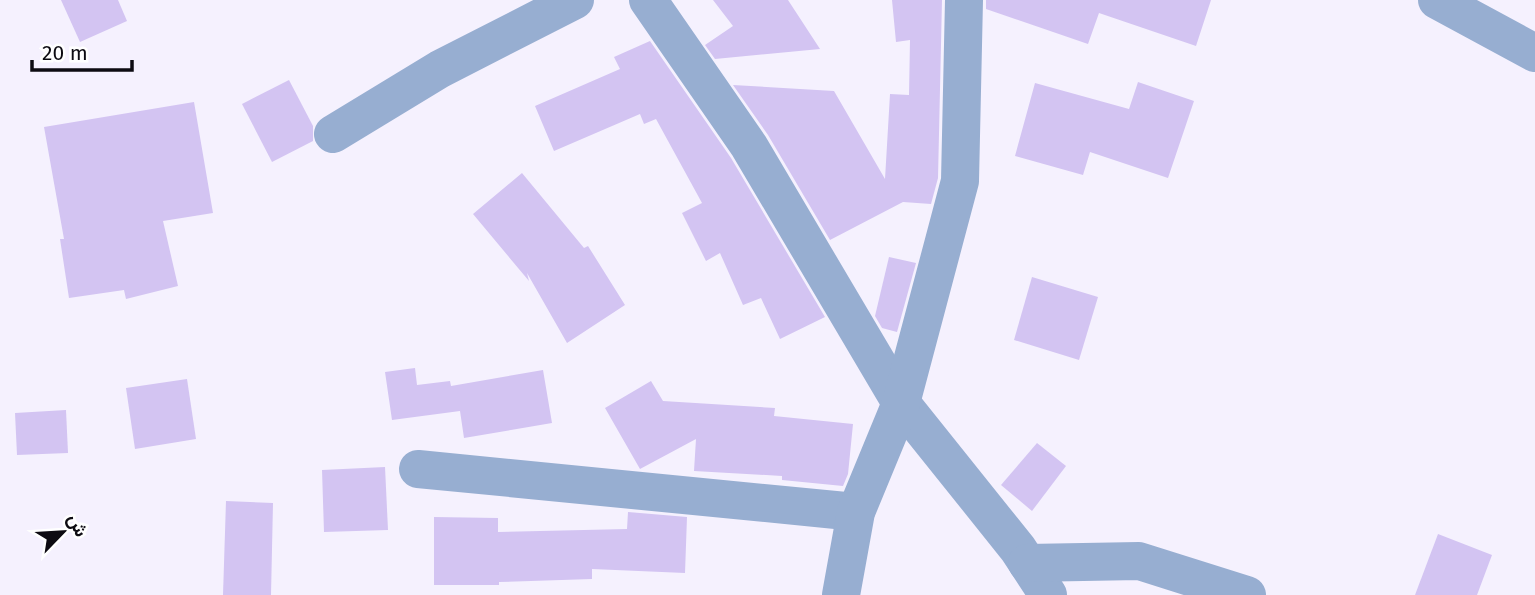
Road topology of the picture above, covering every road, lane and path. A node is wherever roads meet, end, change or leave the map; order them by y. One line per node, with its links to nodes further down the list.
1 (575, 0): 6 (street)
2 (648, 0): 7 (street)
3 (964, 0): 7 (street)
4 (1437, 0): 5 (street)
5 (1535, 53)
6 (332, 134)
7 (901, 403): 9 (street); 10 (street)
8 (418, 469): 9 (street)
9 (856, 512): 11 (street)
10 (1027, 563): 12 (street); 13 (street)
11 (841, 595)
12 (1048, 595)
13 (1247, 595)

